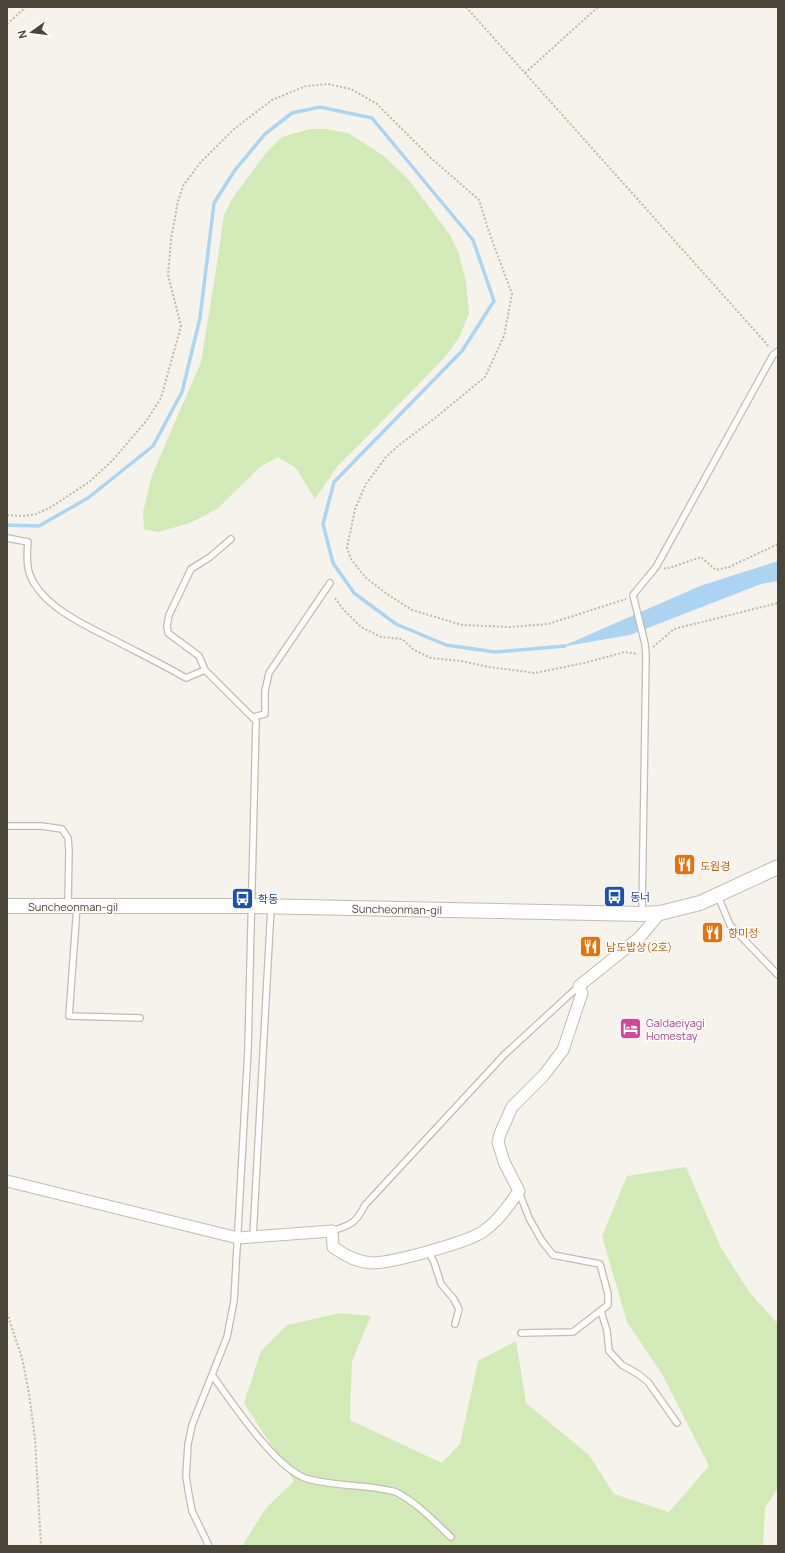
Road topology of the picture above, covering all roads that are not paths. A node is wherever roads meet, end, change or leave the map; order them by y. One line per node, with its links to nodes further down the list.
1 (776, 353): 15 (lane)
2 (7, 538): 5 (lane)
3 (231, 539): 5 (lane)
4 (330, 583): 6 (lane)
5 (206, 670): 6 (lane)
6 (253, 717): 12 (lane)
7 (7, 826): 11 (lane)
8 (778, 868): 9 (street, Suncheonman-gil)
9 (718, 896): 14 (street, Suncheonman-gil); 16 (lane)
10 (7, 906): 11 (street, Suncheonman-gil)
11 (72, 906): 12 (street, Suncheonman-gil); 18 (lane)
12 (251, 906): 13 (street, Suncheonman-gil); 23 (lane)
13 (270, 906): 15 (street, Suncheonman-gil); 22 (lane)
14 (660, 912): 15 (street, Suncheonman-gil); 17 (street)
15 (642, 914)
16 (778, 975)
17 (579, 986): 20 (street); 21 (lane)
18 (140, 1018)
19 (7, 1181): 23 (street)
20 (519, 1191): 24 (street); 25 (lane)
21 (332, 1231): 22 (street); 24 (street)
22 (253, 1237): 23 (street)
23 (238, 1238): 28 (lane)
24 (427, 1251): 26 (lane)
25 (601, 1311): 27 (lane); 29 (lane)
26 (455, 1324)
27 (521, 1333)
28 (212, 1375): 30 (lane); 31 (lane)
29 (677, 1422)
30 (451, 1537)
31 (209, 1546)

